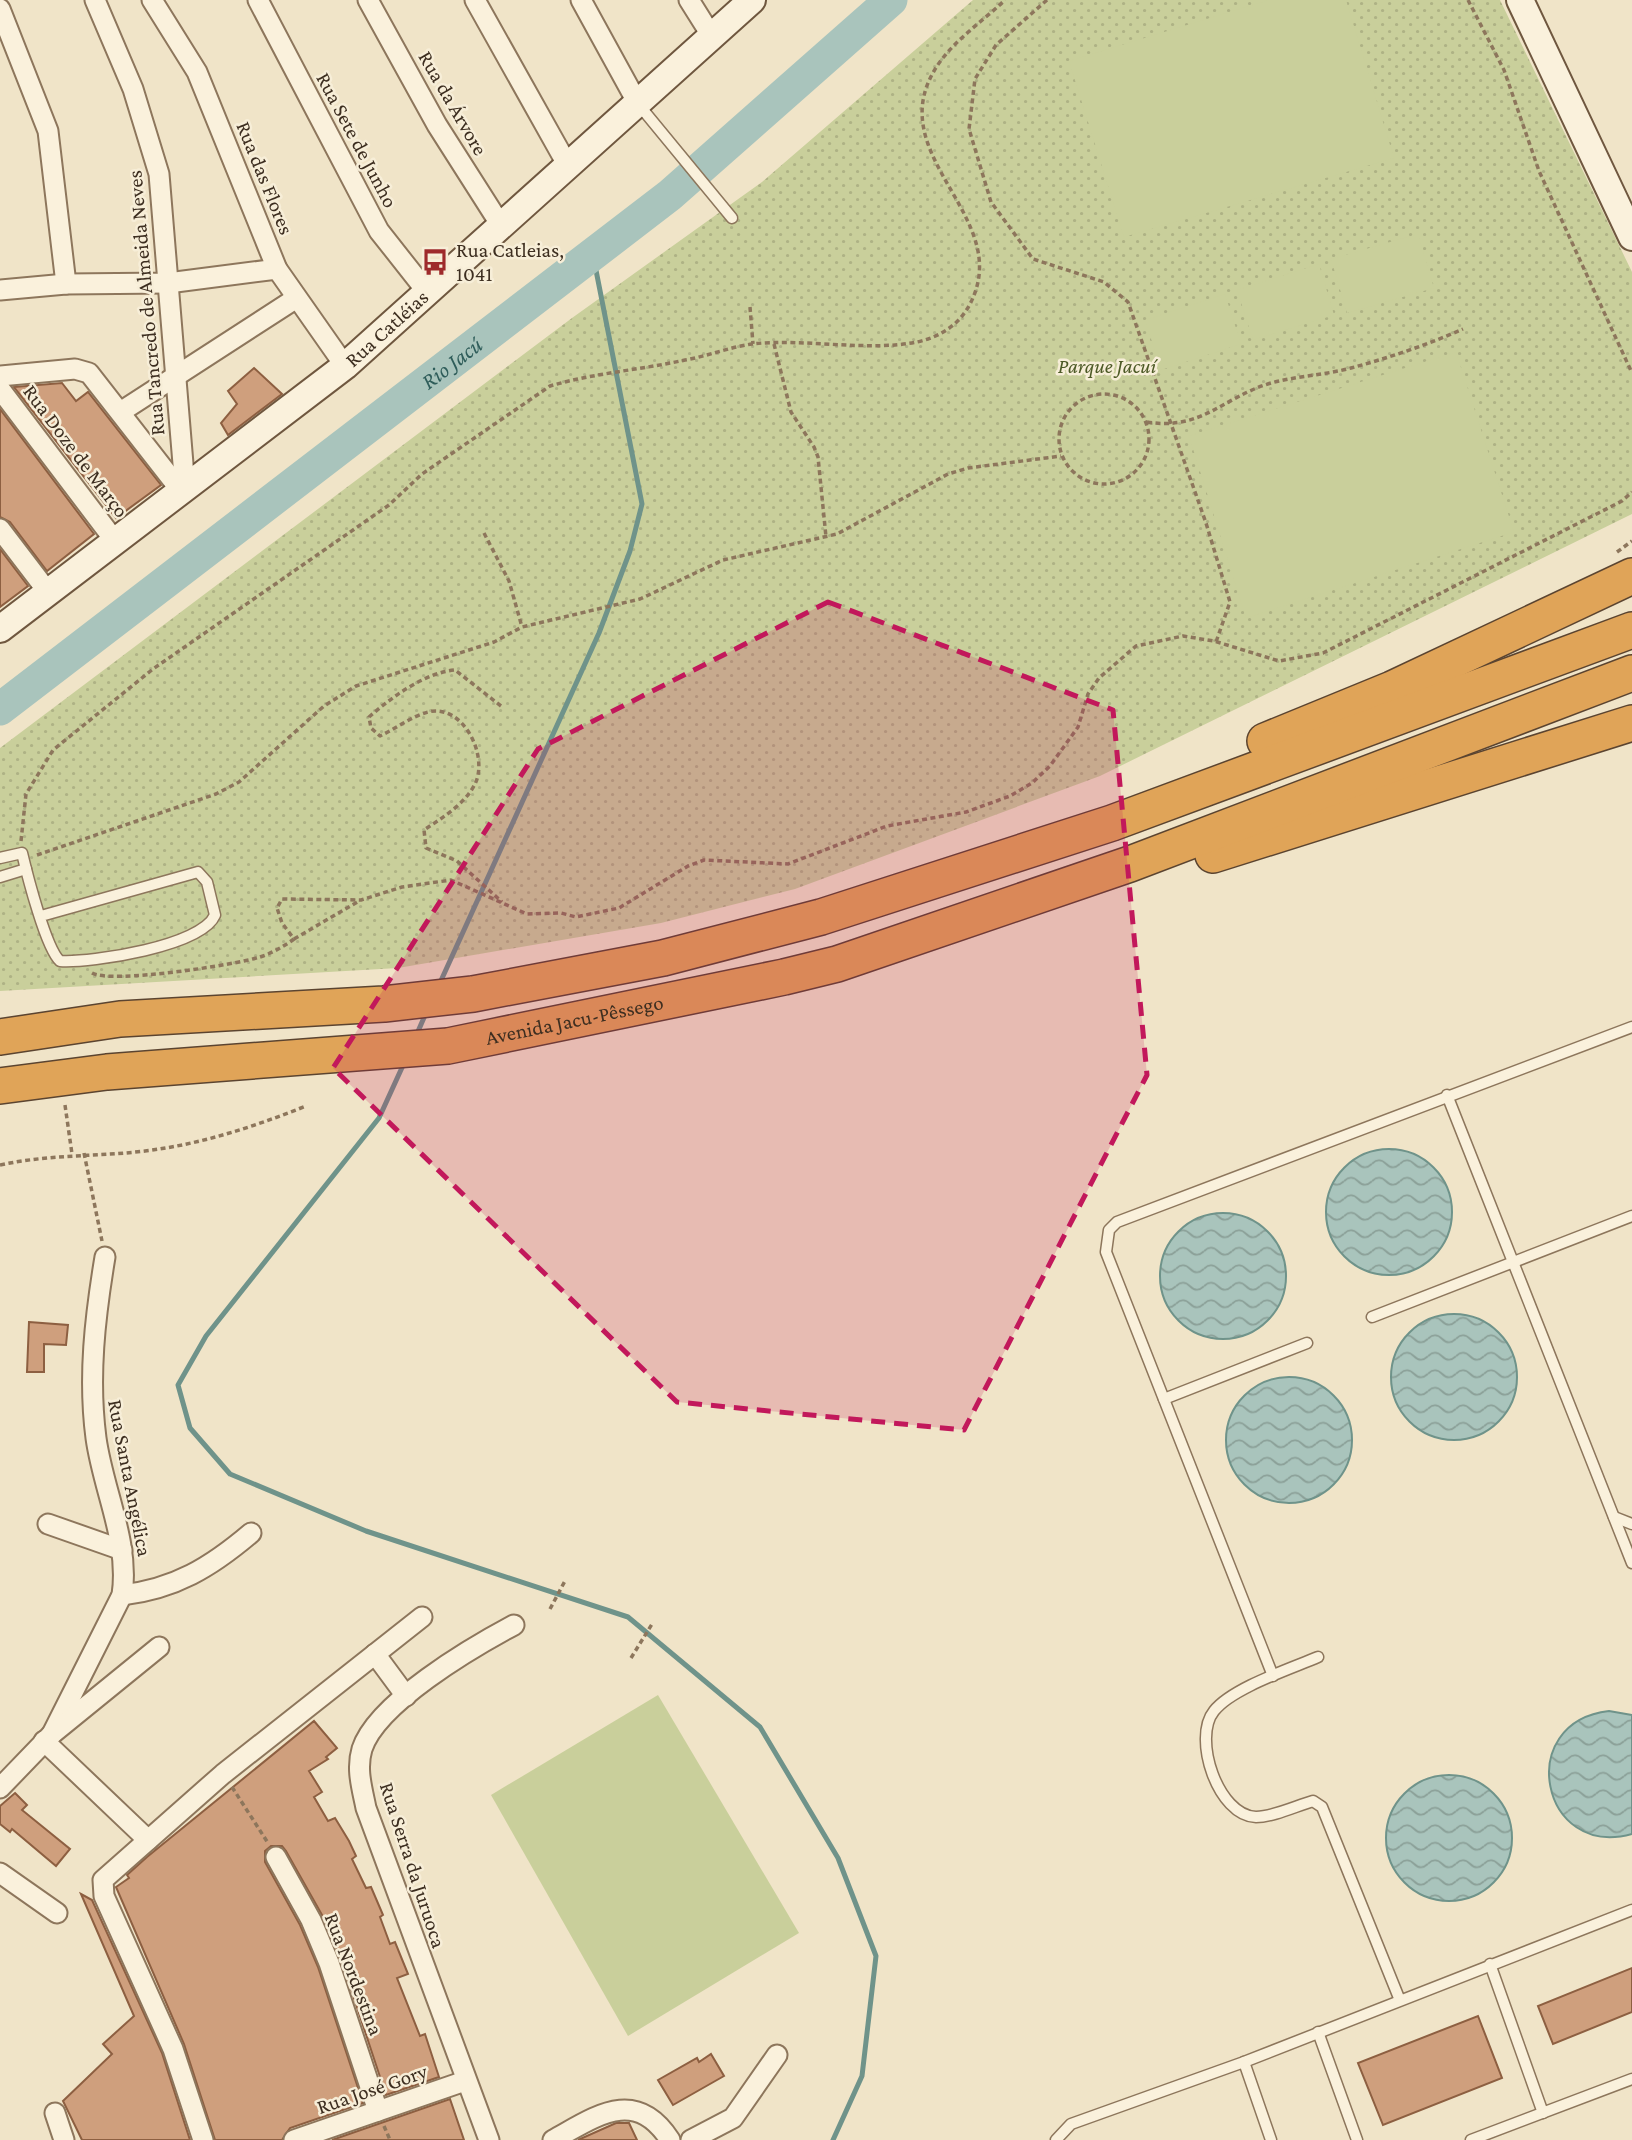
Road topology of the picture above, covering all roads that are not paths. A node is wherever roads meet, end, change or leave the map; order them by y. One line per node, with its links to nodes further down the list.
1 (95, 0): 18 (street, Rua Tancredo de Almeida Neves)
2 (152, 0): 17 (street, Rua das Flores)
3 (258, 0): 21 (street, Rua Sete de Junho)
4 (368, 0): 15 (street, Rua da Árvore)
5 (475, 0): 13 (street)
6 (581, 0): 12 (street)
7 (690, 0): 11 (street)
8 (752, 0): 11 (street, Rua Catléias)
9 (1520, 0): 16 (street)
10 (0, 9): 19 (street)
11 (711, 35): 12 (street, Rua Catléias)
12 (637, 102): 13 (street, Rua Catléias); 14 (lane)
13 (568, 166): 15 (street, Rua Catléias)
14 (730, 216)
15 (502, 227): 21 (street, Rua Catléias)
16 (1632, 237)
17 (277, 269): 18 (street); 22 (street, Rua das Flores)
18 (168, 283): 19 (street); 25 (street, Rua Tancredo de Almeida Neves)
19 (66, 284): 20 (street)
20 (0, 290)
21 (428, 293): 23 (street, Rua Catléias)
22 (295, 299): 23 (street, Rua das Flores); 25 (street)
23 (345, 366): 28 (street, Rua Catléias)
24 (0, 376): 27 (street)
25 (175, 378): 27 (street); 28 (street, Rua Tancredo de Almeida Neves)
26 (0, 389): 30 (street, Rua Doze de Março)
27 (122, 411): 28 (street)
28 (183, 490): 30 (street, Rua Catléias)
29 (0, 529): 32 (street)
30 (115, 541): 32 (street, Rua Catléias)
31 (1632, 576): 37 (highway)
32 (48, 592): 33 (street, Rua Catléias)
33 (0, 629)
34 (1632, 630): 37 (highway)
35 (1632, 673): 40 (highway, Avenida Jacu-Pêssego)
36 (1632, 723): 40 (highway)
37 (1112, 822): 44 (highway)
38 (0, 858): 39 (lane)
39 (24, 860): 41 (lane); 42 (lane)
40 (1130, 864): 47 (highway, Avenida Jacu-Pêssego)
41 (0, 877)
42 (41, 916): 42 (lane)
43 (0, 1017): 44 (highway)
44 (120, 1018): 46 (highway)
45 (1632, 1027): 49 (lane)
46 (0, 1037)
47 (107, 1072): 48 (highway, Avenida Jacu-Pêssego); 50 (highway)
48 (0, 1086)
49 (1447, 1095): 53 (lane); 56 (lane)
50 (0, 1110)
51 (1632, 1216): 53 (lane)
52 (105, 1257): 61 (street, Rua Santa Angélica)
53 (1512, 1261): 54 (lane); 57 (lane)
54 (1372, 1317)
55 (1307, 1343): 56 (lane)
56 (1164, 1399): 69 (lane)
57 (1614, 1517): 59 (lane); 62 (lane)
58 (48, 1524): 61 (street)
59 (1632, 1524)
60 (251, 1533): 63 (street)
61 (122, 1550): 63 (street, Rua Santa Angélica)
62 (1632, 1563)
63 (122, 1595): 71 (street, Rua Santa Angélica)
64 (422, 1617): 67 (street)
65 (514, 1625): 70 (street, Rua Serra da Juruoca)
66 (159, 1647): 71 (street)
67 (375, 1654): 70 (street); 73 (street)
68 (1318, 1657): 69 (lane)
69 (1273, 1676): 79 (lane)
70 (406, 1696): 84 (street, Rua Serra da Juruoca)
71 (48, 1737): 72 (street); 73 (street)
72 (0, 1788)
73 (148, 1840): 89 (street)
74 (276, 1857): 85 (street, Rua Nordestina)
75 (0, 1873): 77 (street)
76 (1632, 1910): 78 (lane)
77 (57, 1913)
78 (1490, 1964): 79 (lane); 87 (lane)
79 (1399, 1998): 80 (lane)
80 (1318, 2032): 82 (lane); 97 (lane)
81 (777, 2054): 94 (street)
82 (1244, 2062): 95 (lane); 96 (lane)
83 (1632, 2079): 87 (lane)
84 (465, 2081): 85 (street, Rua José Gory); 91 (street, Rua Serra da Juruoca)
85 (378, 2111): 90 (street, Rua José Gory)
86 (55, 2113): 88 (street)
87 (1544, 2113): 98 (lane)
88 (64, 2140)
89 (203, 2140)
90 (294, 2140)
91 (489, 2140)
92 (553, 2140): 93 (street)
93 (670, 2140)
94 (691, 2140)
95 (1056, 2140)
96 (1271, 2140)
97 (1357, 2140)
98 (1471, 2140)

